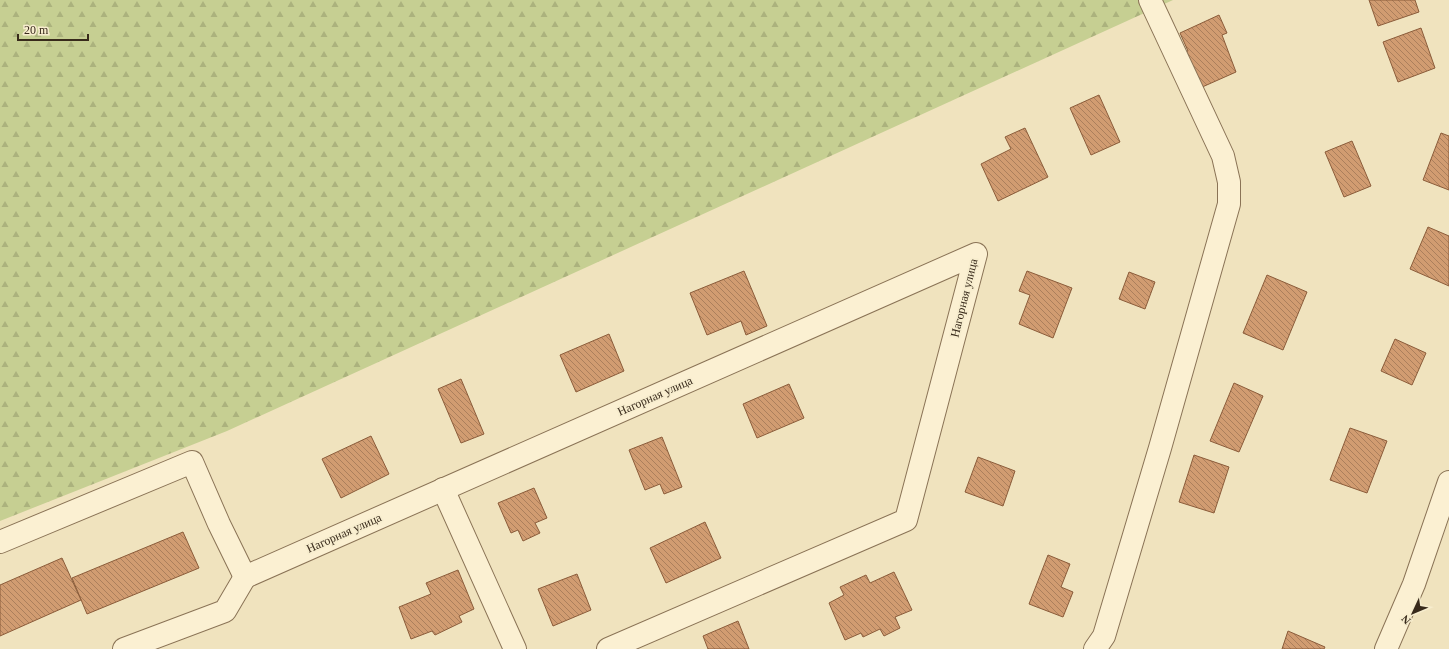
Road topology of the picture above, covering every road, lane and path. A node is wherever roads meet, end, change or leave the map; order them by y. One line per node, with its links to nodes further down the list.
1 (1150, 0): 6 (street)
2 (1449, 482): 10 (street)
3 (443, 489): 5 (street, Нагорная улица); 8 (street); 9 (street, Нагорная улица)
4 (0, 542): 5 (street)
5 (245, 577): 7 (street)
6 (1100, 642)
7 (124, 649)
8 (515, 649)
9 (608, 649)
10 (1386, 649)

